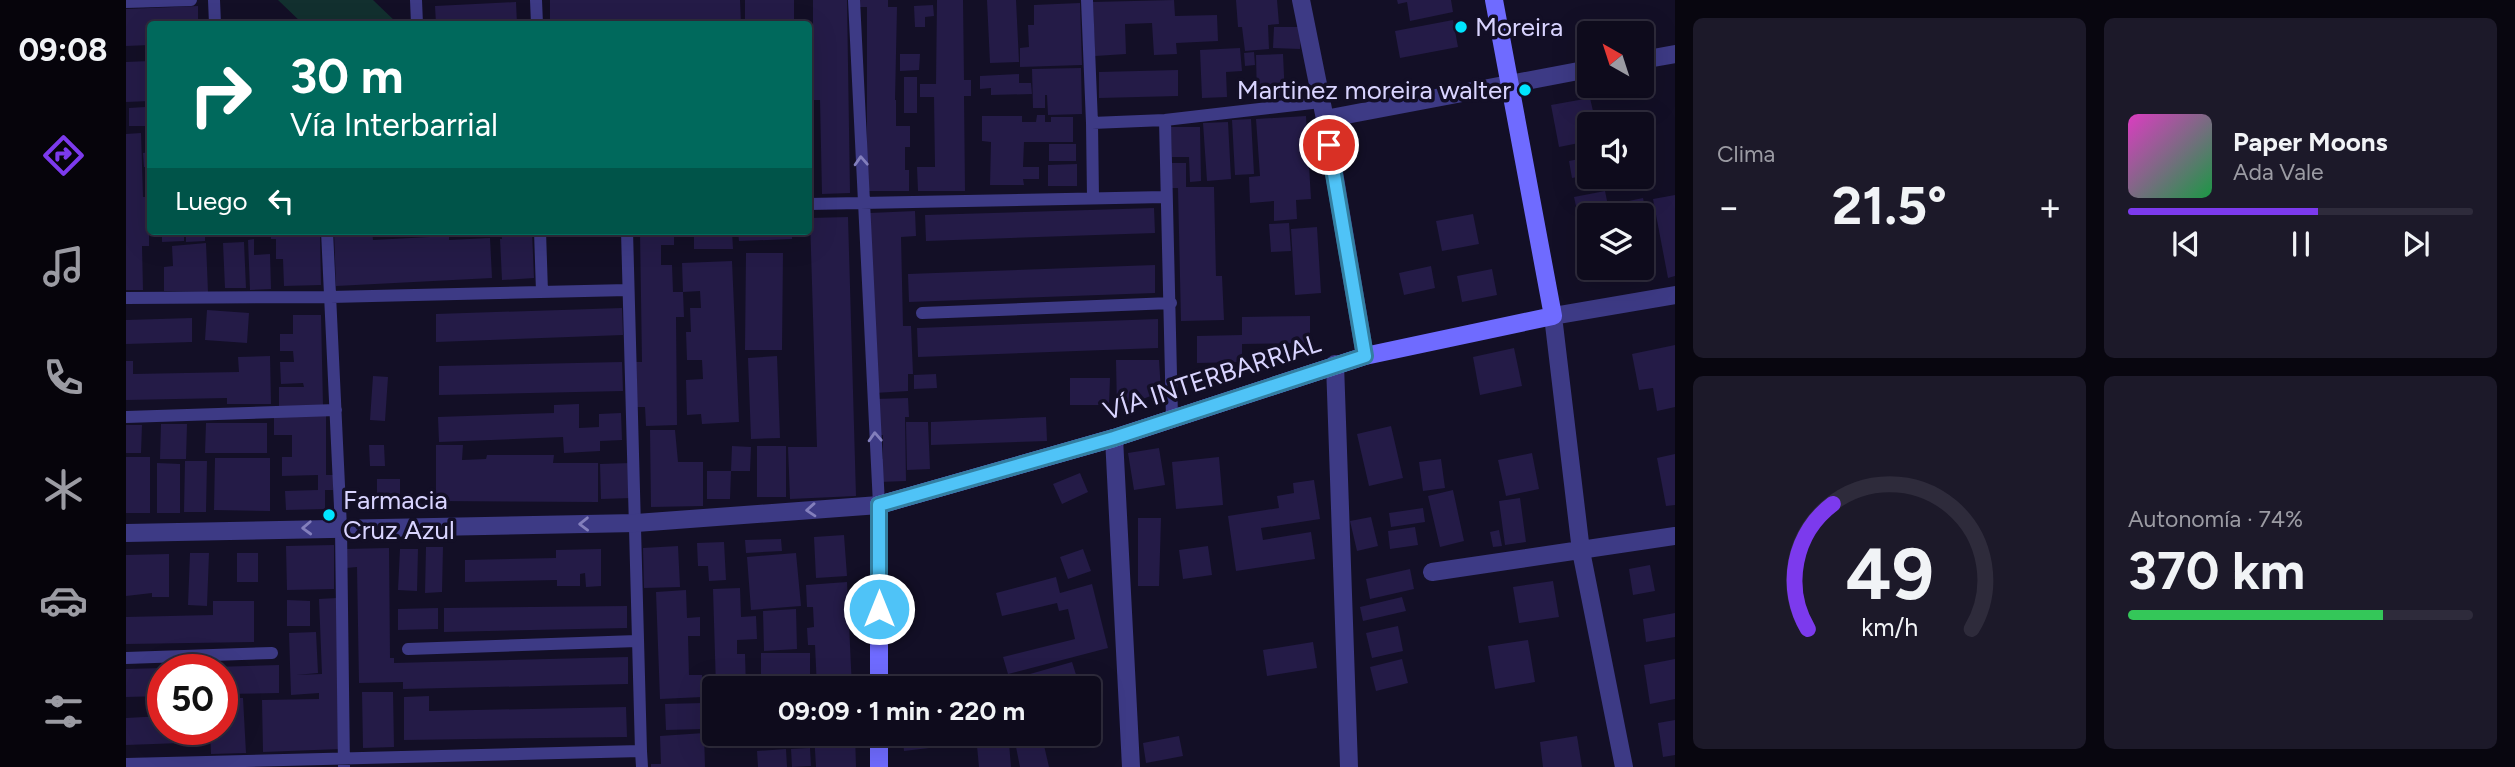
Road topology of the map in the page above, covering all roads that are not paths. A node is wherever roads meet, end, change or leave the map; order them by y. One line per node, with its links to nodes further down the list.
1 (191, 0): 9 (lane)
2 (214, 0): 10 (lane)
3 (416, 0): 11 (lane)
4 (536, 0): 12 (lane)
5 (854, 0): 22 (lane, one-way to 5)
6 (1087, 0): 19 (lane)
7 (1301, 0): 17 (street)
8 (1494, 0): 16 (main road)
9 (126, 2)
10 (215, 21)
11 (417, 21)
12 (537, 21)
13 (1675, 54): 14 (street)
14 (1654, 58)
15 (1577, 71): 16 (street)
16 (1510, 83): 17 (street); 34 (main road)
17 (1323, 111): 18 (lane); 35 (street)
18 (1165, 120): 19 (lane); 20 (lane)
19 (1092, 123): 21 (lane)
20 (1165, 197): 21 (lane); 32 (lane)
21 (1093, 198): 22 (lane)
22 (863, 202): 23 (lane); 41 (lane, one-way to 22)
23 (812, 204)
24 (327, 235): 30 (lane)
25 (540, 235): 28 (lane)
26 (627, 235): 27 (lane)
27 (628, 290): 28 (lane); 42 (lane)
28 (542, 292): 30 (lane)
29 (1675, 295): 34 (street)
30 (330, 297): 31 (lane); 37 (lane)
31 (126, 298)
32 (1171, 303): 33 (lane); 39 (lane)
33 (922, 313)
34 (1553, 316): 35 (main road, VÍA INTERBARRIAL); 46 (street)
35 (1365, 356): 36 (main road, VÍA INTERBARRIAL)
36 (1335, 364): 39 (main road, VÍA INTERBARRIAL); 63 (street)
37 (336, 411): 38 (lane); 43 (lane)
38 (126, 417)
39 (1172, 418): 40 (main road, VÍA INTERBARRIAL)
40 (1114, 438): 41 (main road, VÍA INTERBARRIAL); 62 (street)
41 (879, 505): 42 (street, one-way to 42); 52 (main road)
42 (636, 523): 43 (street, one-way to 43); 48 (lane)
43 (341, 528): 44 (street, one-way to 44); 56 (lane)
44 (126, 533)
45 (1675, 536): 46 (street)
46 (1581, 551): 47 (street); 64 (street)
47 (1432, 572)
48 (637, 641): 49 (lane); 54 (lane)
49 (408, 649)
50 (272, 653): 51 (lane)
51 (126, 658)
52 (879, 676)
53 (878, 746): 61 (main road)
54 (641, 751): 55 (lane); 60 (lane)
55 (559, 753): 56 (lane); 59 (lane)
56 (344, 763): 58 (lane)
57 (126, 764): 58 (lane)
58 (231, 764)
59 (559, 767)
60 (642, 767)
61 (878, 767)
62 (1131, 767)
63 (1349, 767)
64 (1624, 767)

